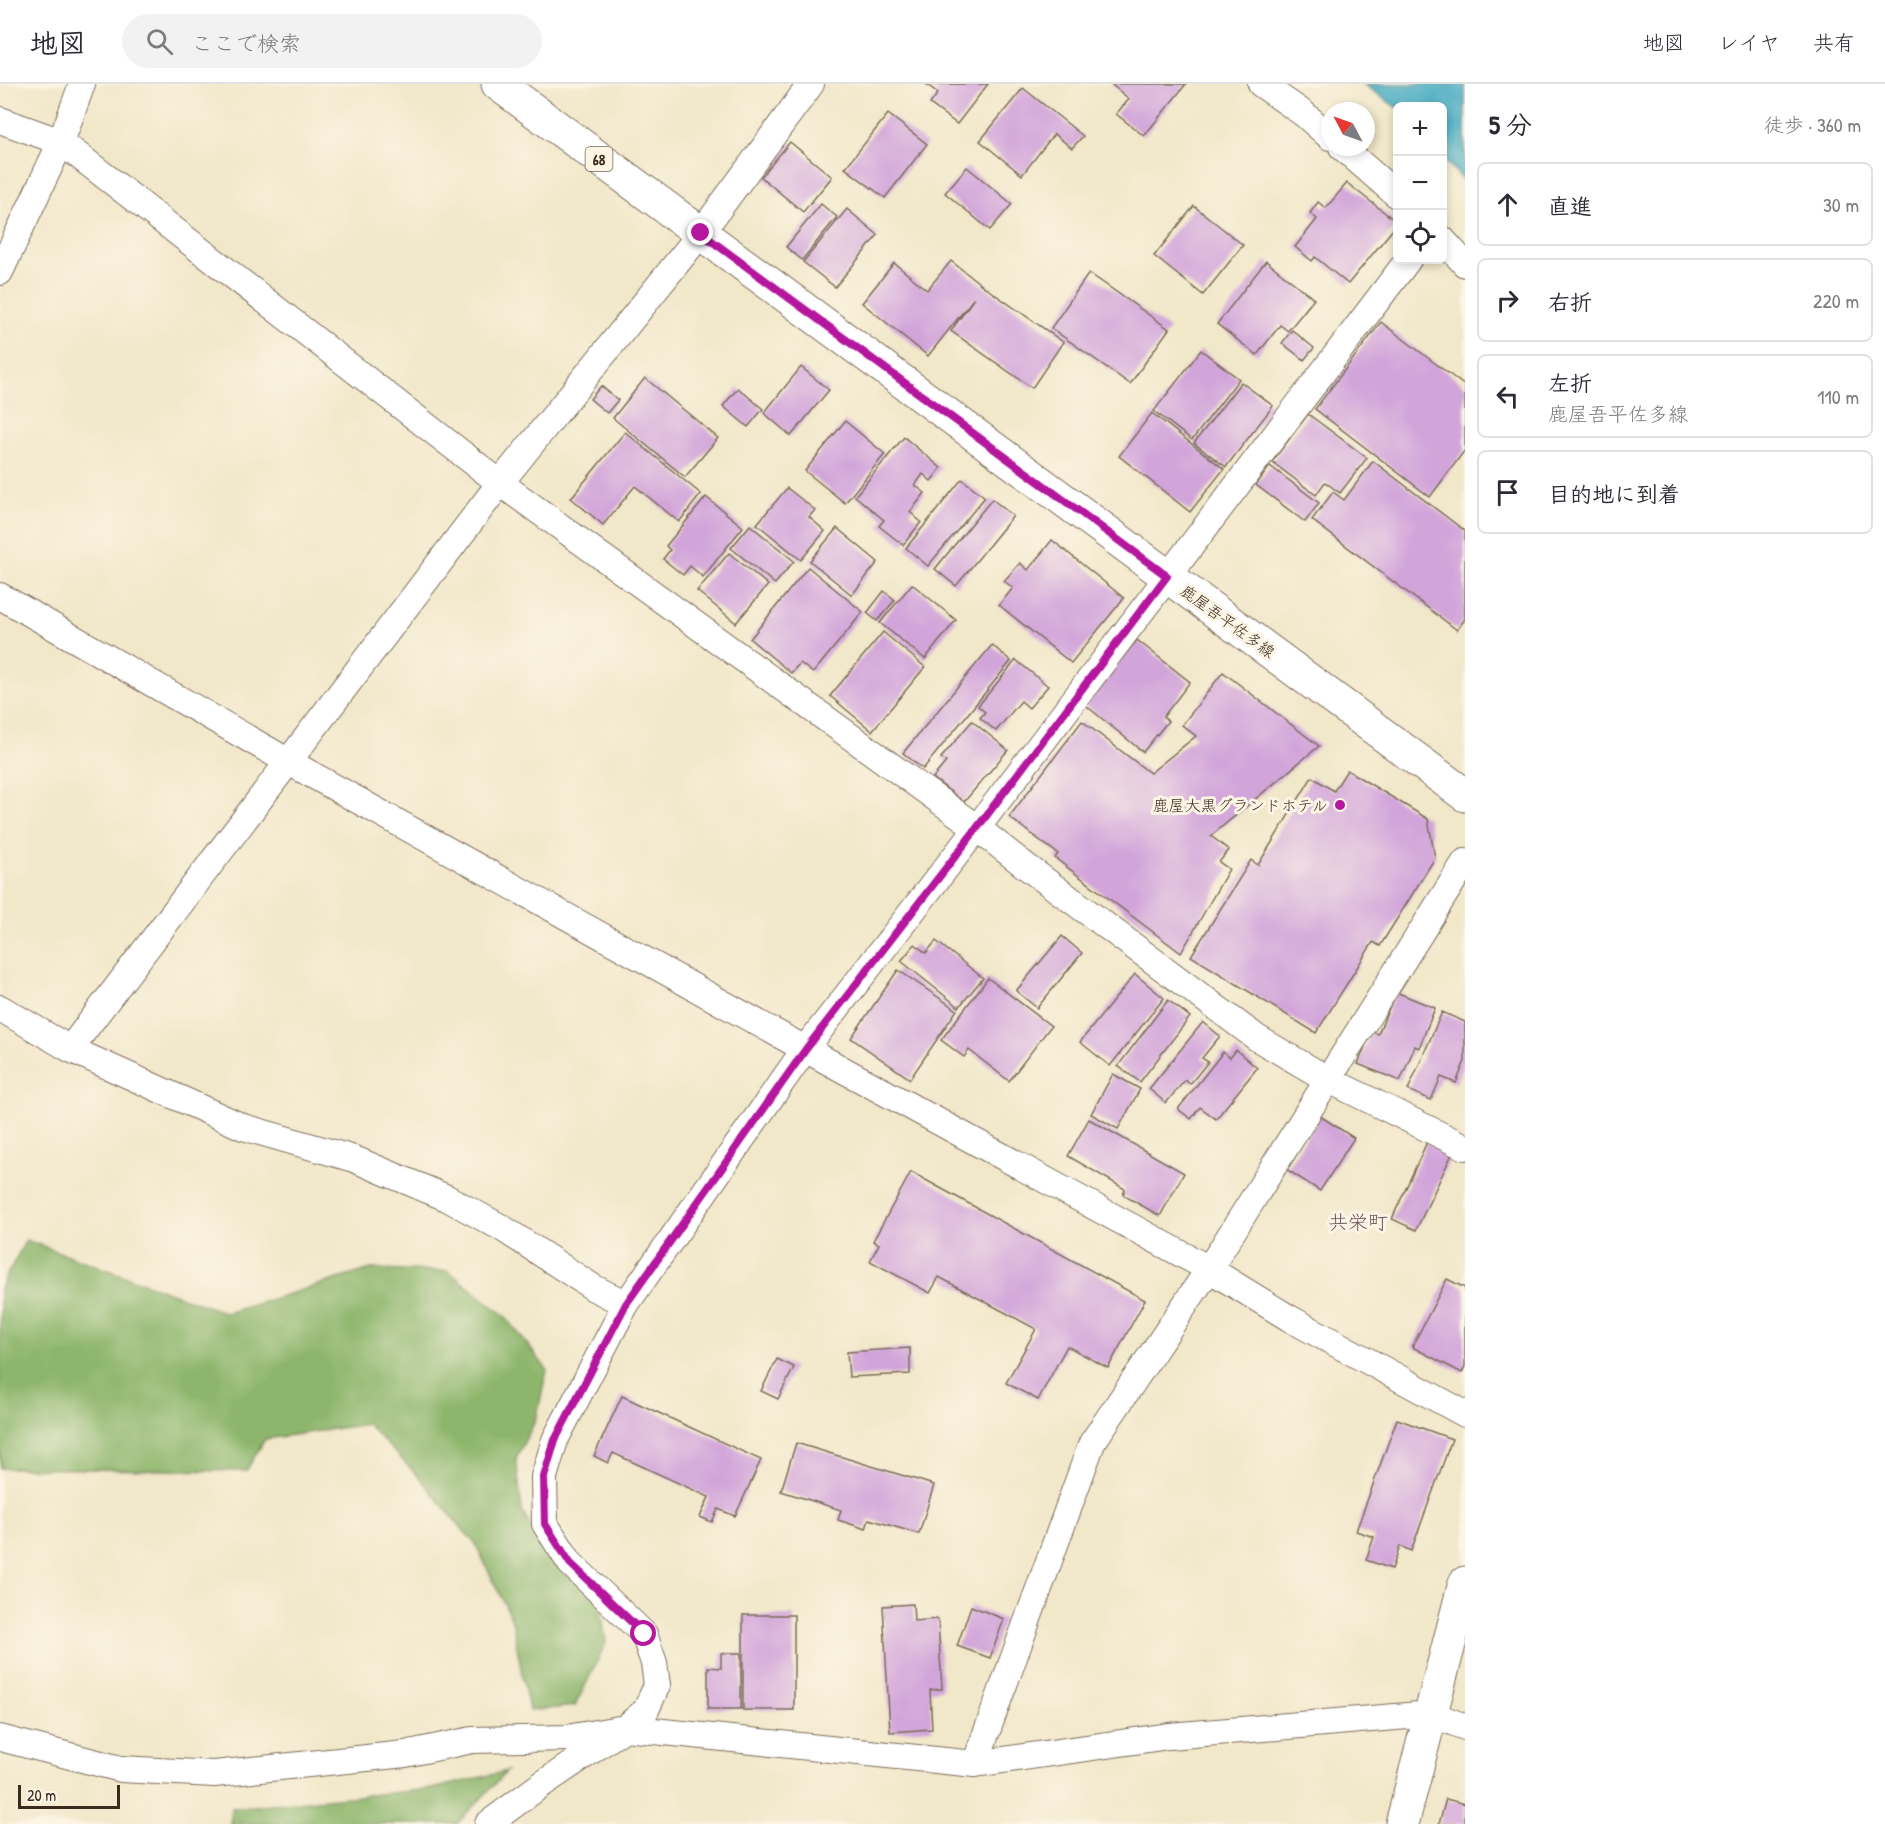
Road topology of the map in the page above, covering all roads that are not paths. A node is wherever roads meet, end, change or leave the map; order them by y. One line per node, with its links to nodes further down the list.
1 (82, 84): 7 (street)
2 (498, 84): 10 (main road, 鹿屋吾平佐多線 / 68)
3 (811, 84): 10 (street)
4 (1261, 84): 6 (street)
5 (0, 120): 7 (street)
6 (1321, 129)
7 (61, 142): 14 (street); 15 (street)
8 (1352, 156): 9 (street)
9 (1393, 192)
10 (701, 233): 15 (street); 16 (main road, 鹿屋吾平佐多線 / 68)
11 (1447, 244): 13 (street)
12 (1405, 264): 16 (street)
13 (1465, 264)
14 (0, 272)
15 (500, 483): 18 (street); 20 (street)
16 (1167, 576): 19 (main road, 鹿屋吾平佐多線 / 68); 20 (street)
17 (0, 596): 18 (street)
18 (289, 762): 23 (street); 24 (street)
19 (1465, 795)
20 (977, 828): 24 (street); 25 (street)
21 (1465, 862): 25 (street)
22 (0, 1008): 23 (street)
23 (70, 1049): 28 (street)
24 (806, 1049): 27 (street); 28 (street)
25 (1327, 1079): 26 (street); 27 (street)
26 (1465, 1147)
27 (1209, 1269): 29 (street); 35 (street)
28 (626, 1304): 33 (street)
29 (1465, 1414)
30 (1465, 1583): 31 (main road)
31 (1431, 1714): 32 (street); 35 (street); 37 (main road)
32 (1465, 1727)
33 (625, 1728): 34 (street); 35 (street); 36 (street)
34 (0, 1738)
35 (975, 1764)
36 (488, 1824)
37 (1402, 1824)

